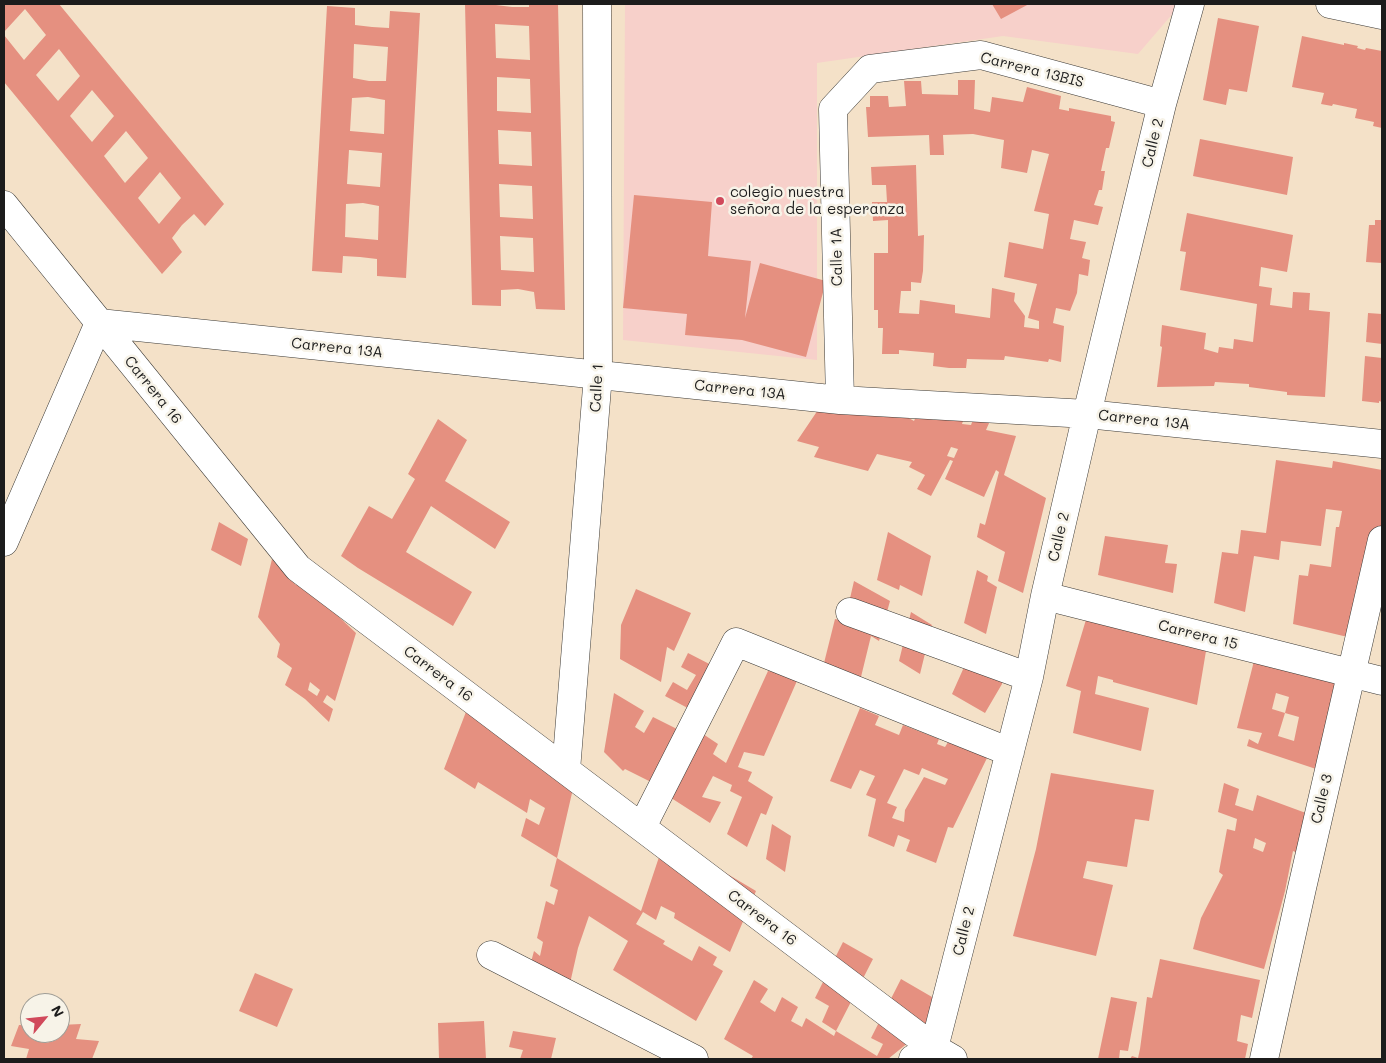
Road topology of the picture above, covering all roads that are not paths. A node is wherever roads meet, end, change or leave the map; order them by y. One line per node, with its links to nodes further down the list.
1 (597, 4): 9 (street, Calle 1)
2 (1190, 4): 6 (street, Calle 2)
3 (1330, 4): 4 (street)
4 (1382, 15)
5 (870, 69): 6 (street, Carrera 13BIS); 10 (street, Calle 1A)
6 (1162, 104): 11 (street, Calle 2)
7 (4, 206): 8 (street, Carrera 16)
8 (99, 323): 9 (street, Carrera 13A); 14 (street); 21 (street, Carrera 16)
9 (598, 375): 10 (street, Carrera 13A); 21 (street, Calle 1)
10 (840, 400): 11 (street, Carrera 13A)
11 (1087, 414): 12 (street, Carrera 13A); 15 (street, Calle 2)
12 (1382, 444)
13 (1382, 540): 17 (street, Calle 3)
14 (4, 542)
15 (1045, 596): 17 (street, Carrera 15); 18 (street, Calle 2)
16 (850, 612): 18 (street)
17 (1351, 675): 19 (street, Carrera 15); 26 (street, Calle 3)
18 (1029, 677): 20 (street, Calle 2)
19 (1382, 681)
20 (1010, 752): 22 (street); 24 (street, Calle 2)
21 (566, 770): 22 (street, Carrera 16)
22 (642, 828): 24 (street, Carrera 16)
23 (491, 954): 25 (street)
24 (933, 1056)
25 (694, 1059)
26 (1264, 1059)

